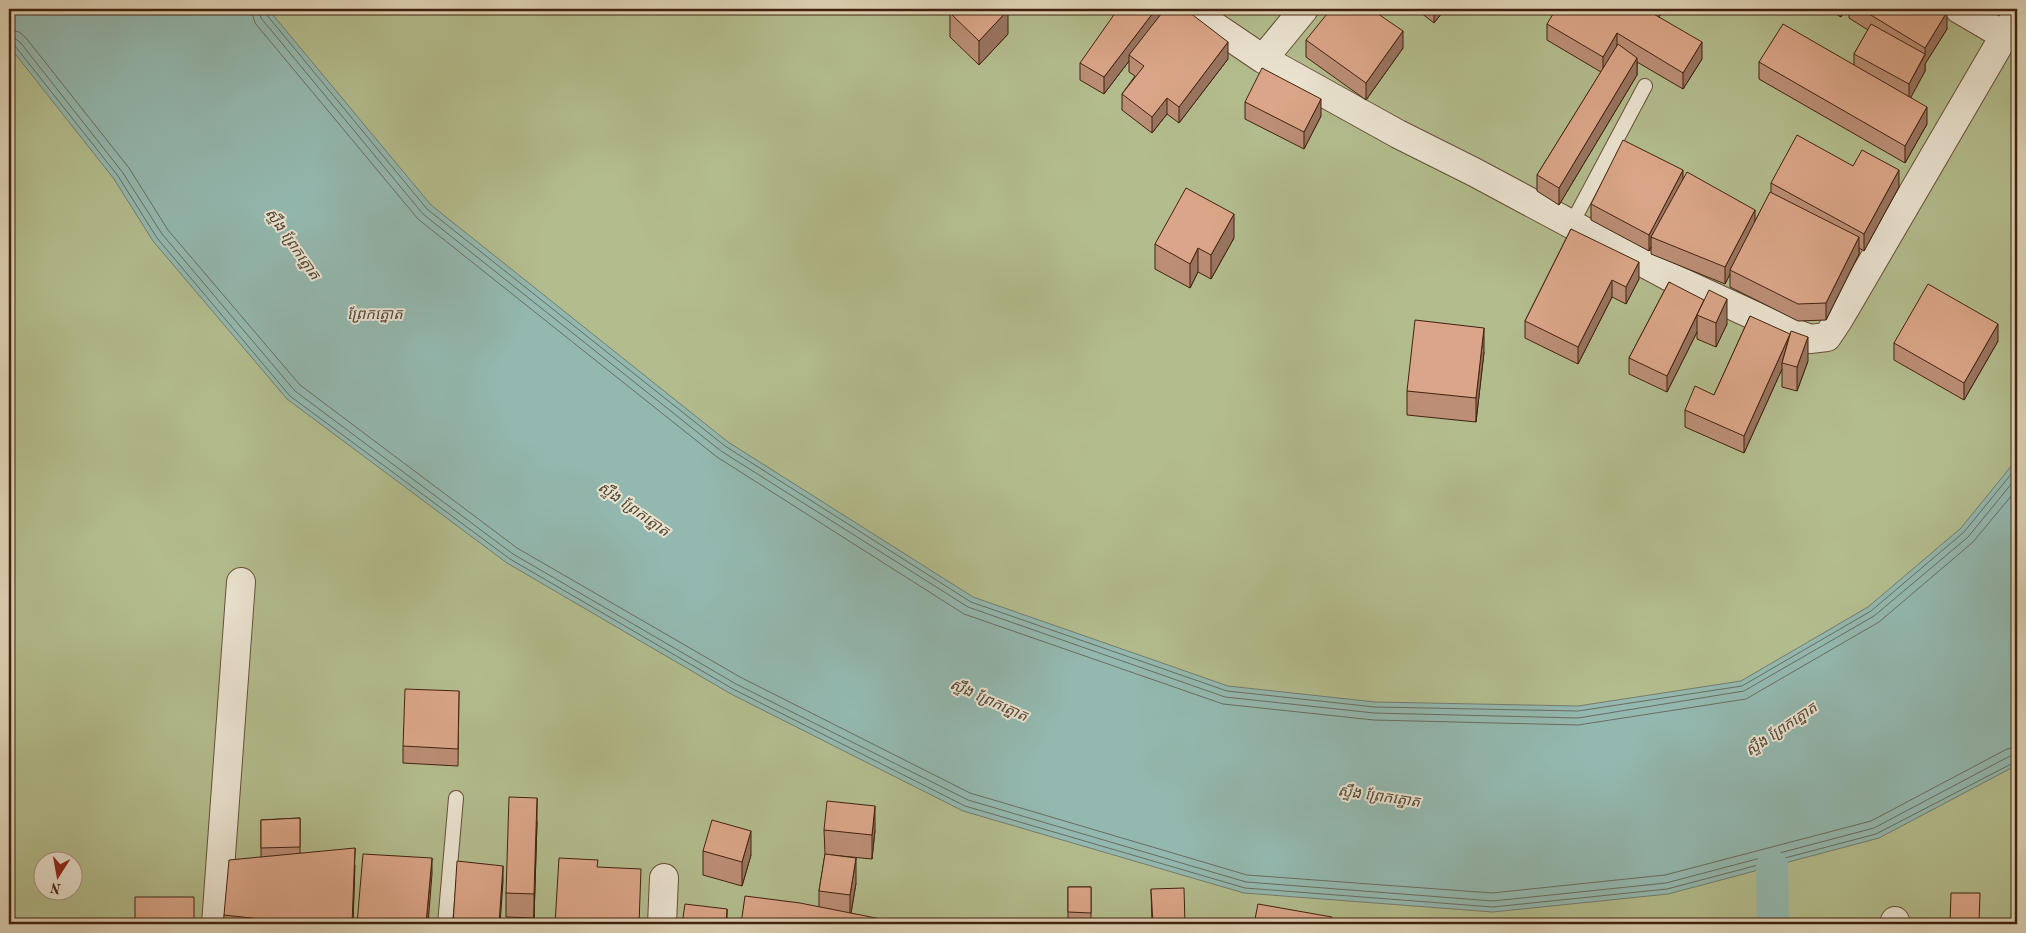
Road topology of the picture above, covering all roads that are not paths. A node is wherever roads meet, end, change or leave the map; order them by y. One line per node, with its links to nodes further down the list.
1 (1189, 9): 5 (street)
2 (1304, 9): 5 (street)
3 (1959, 9): 4 (street)
4 (2011, 25): 7 (street)
5 (1263, 59): 7 (street)
6 (1645, 86): 7 (lane)
7 (1571, 225)
8 (241, 582): 11 (street)
9 (456, 798): 12 (lane)
10 (664, 878): 13 (street)
11 (216, 924)
12 (446, 924)
13 (662, 924)

